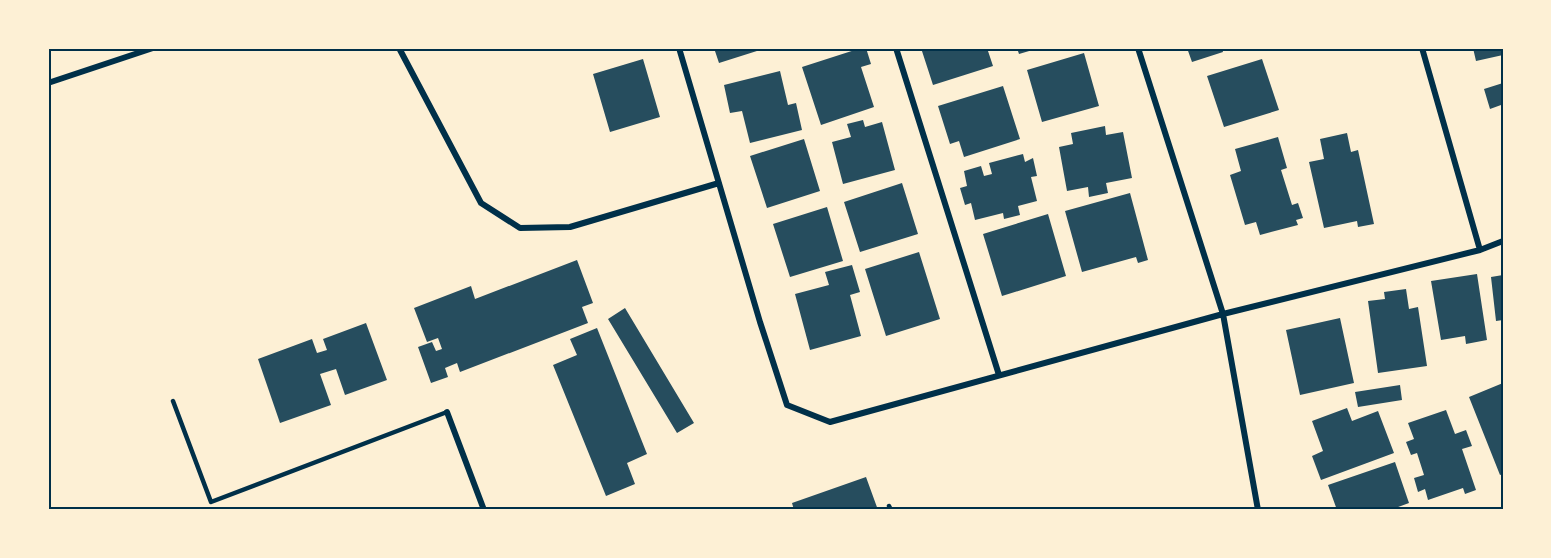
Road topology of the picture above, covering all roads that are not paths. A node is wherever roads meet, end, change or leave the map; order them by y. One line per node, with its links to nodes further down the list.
1 (153, 48): 7 (street)
2 (399, 48): 8 (street)
3 (679, 48): 8 (street)
4 (896, 48): 12 (street)
5 (1138, 48): 11 (street)
6 (1422, 48): 10 (street)
7 (48, 83)
8 (719, 183): 12 (street)
9 (1503, 241): 10 (street)
10 (1480, 250): 11 (street)
11 (1222, 314): 12 (street); 16 (street)
12 (999, 375)
13 (173, 401): 14 (lane)
14 (447, 412): 15 (street)
15 (484, 510)
16 (1258, 510)

